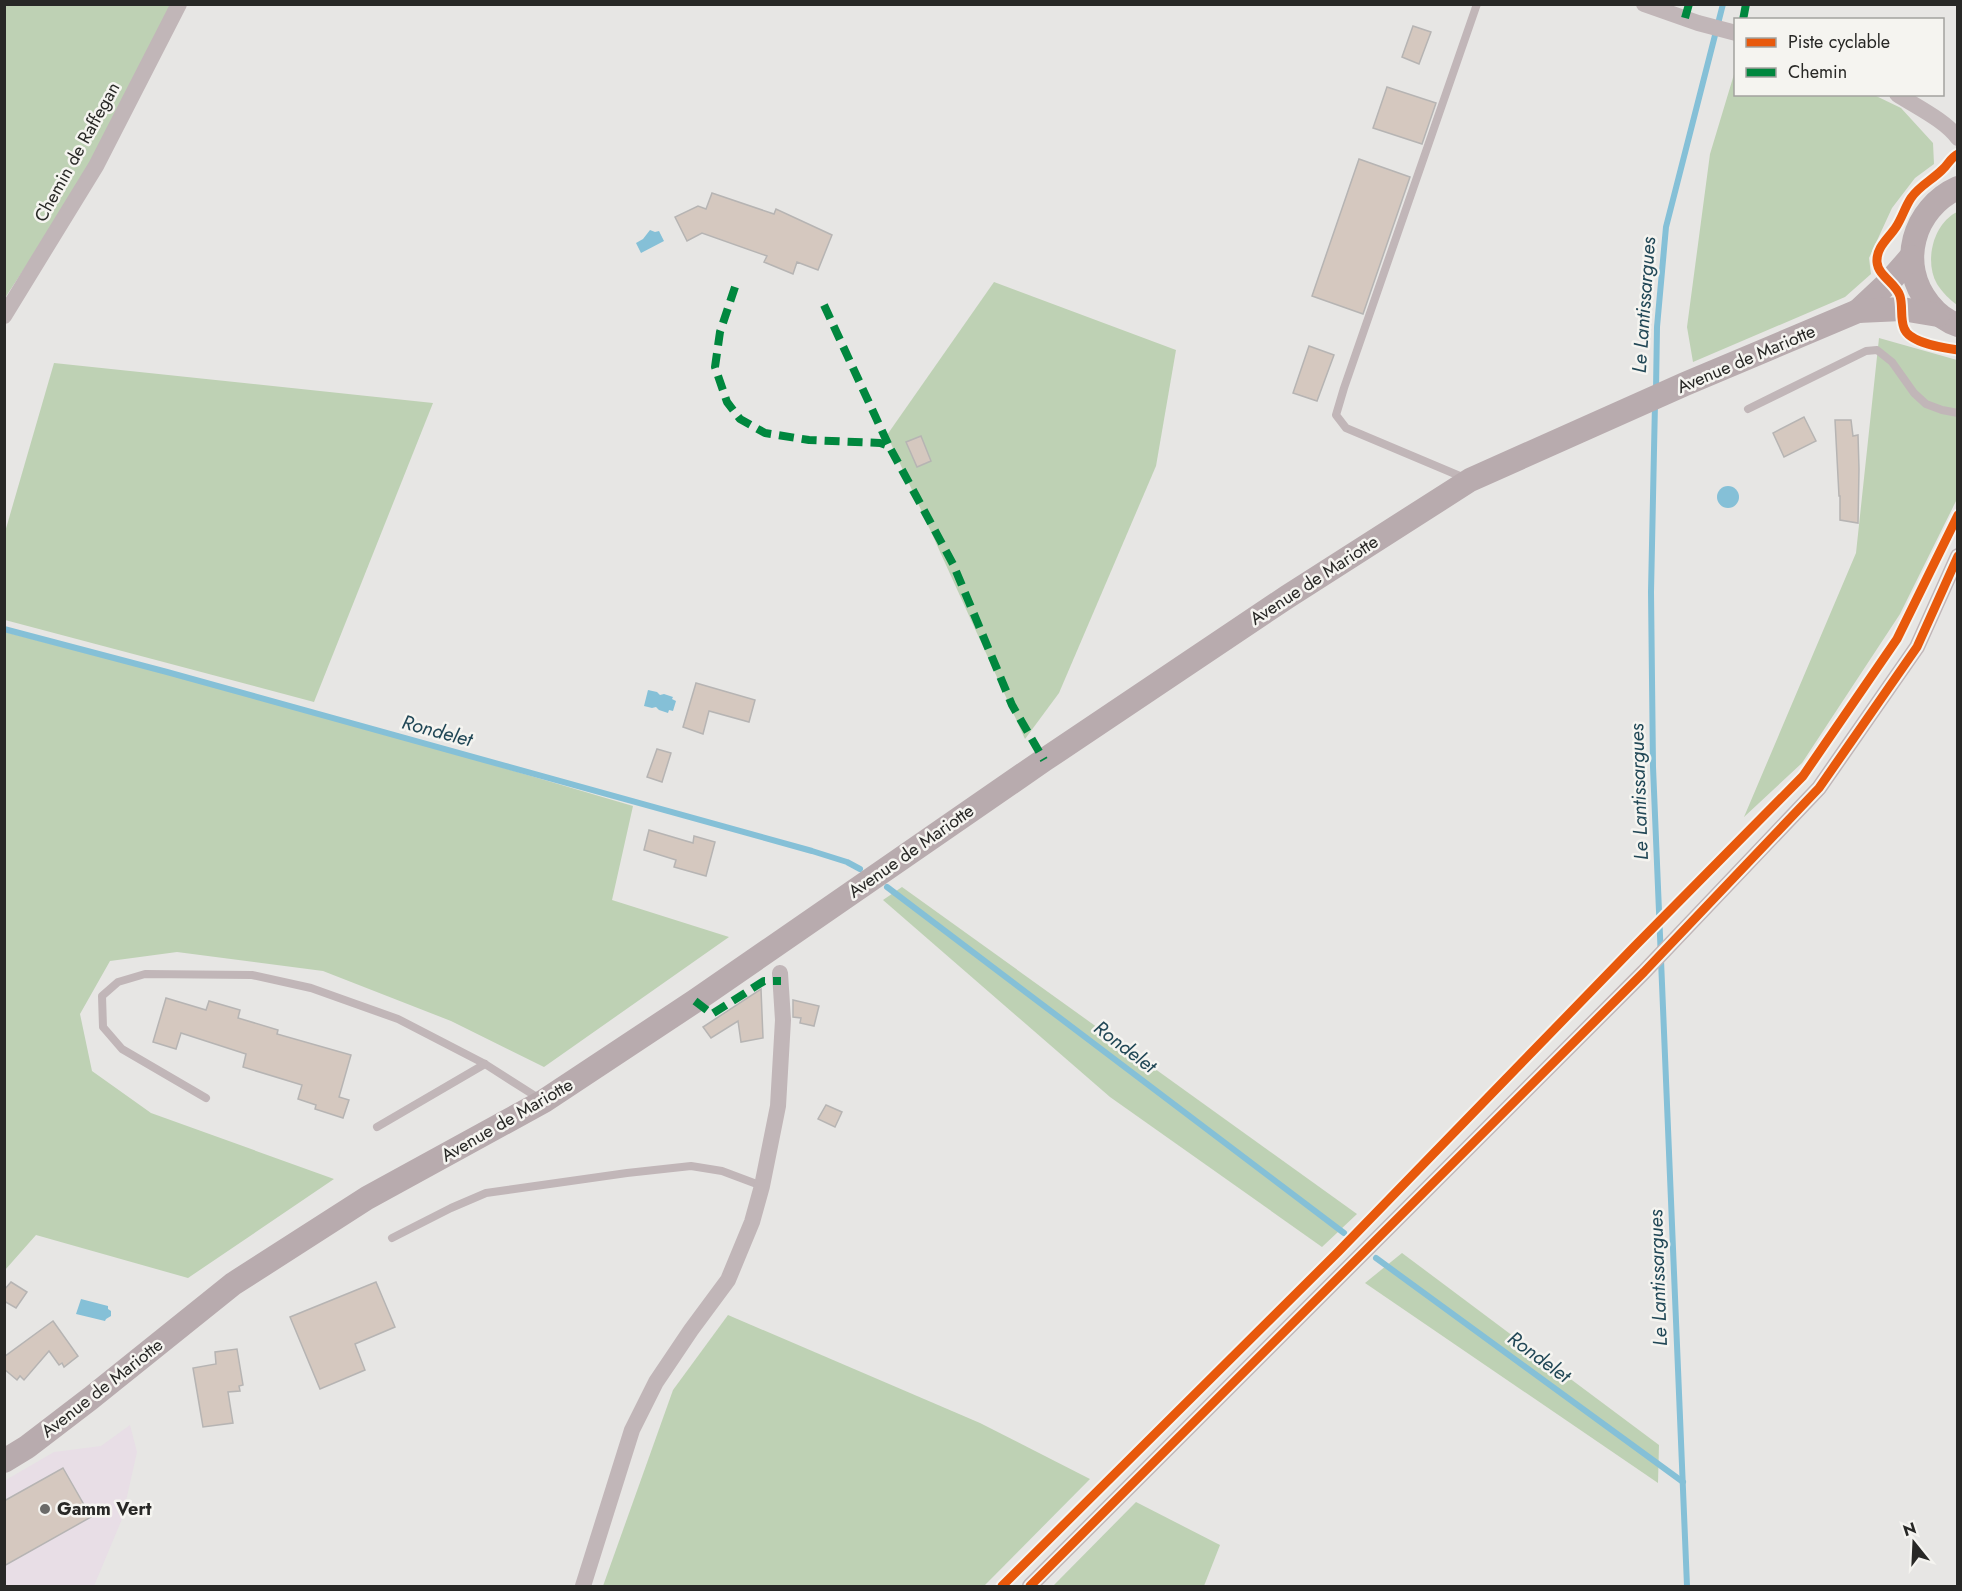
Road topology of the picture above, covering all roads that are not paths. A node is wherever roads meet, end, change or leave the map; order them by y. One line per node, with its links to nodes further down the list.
1 (179, 4): 10 (street, Chemin de Raffegan)
2 (1477, 4): 14 (lane)
3 (1644, 4): 4 (street)
4 (1733, 32)
5 (1900, 96): 6 (street)
6 (1958, 138)
7 (1958, 188): 8 (main road)
8 (1911, 257): 9 (main road, Avenue de Mariotte); 11 (main road)
9 (1858, 311): 11 (main road, Avenue de Mariotte); 14 (main road, Avenue de Mariotte)
10 (4, 316)
11 (1948, 320)
12 (1748, 409): 13 (lane)
13 (1958, 413)
14 (1470, 480): 19 (main road, Avenue de Mariotte)
15 (1958, 556): 25 (street)
16 (780, 973): 21 (street)
17 (485, 1064): 18 (lane); 19 (lane); 20 (lane)
18 (206, 1098)
19 (544, 1101): 23 (main road, Avenue de Mariotte)
20 (377, 1127)
21 (762, 1186): 22 (lane); 24 (street)
22 (392, 1238)
23 (4, 1461)
24 (583, 1587)
25 (1030, 1587)

